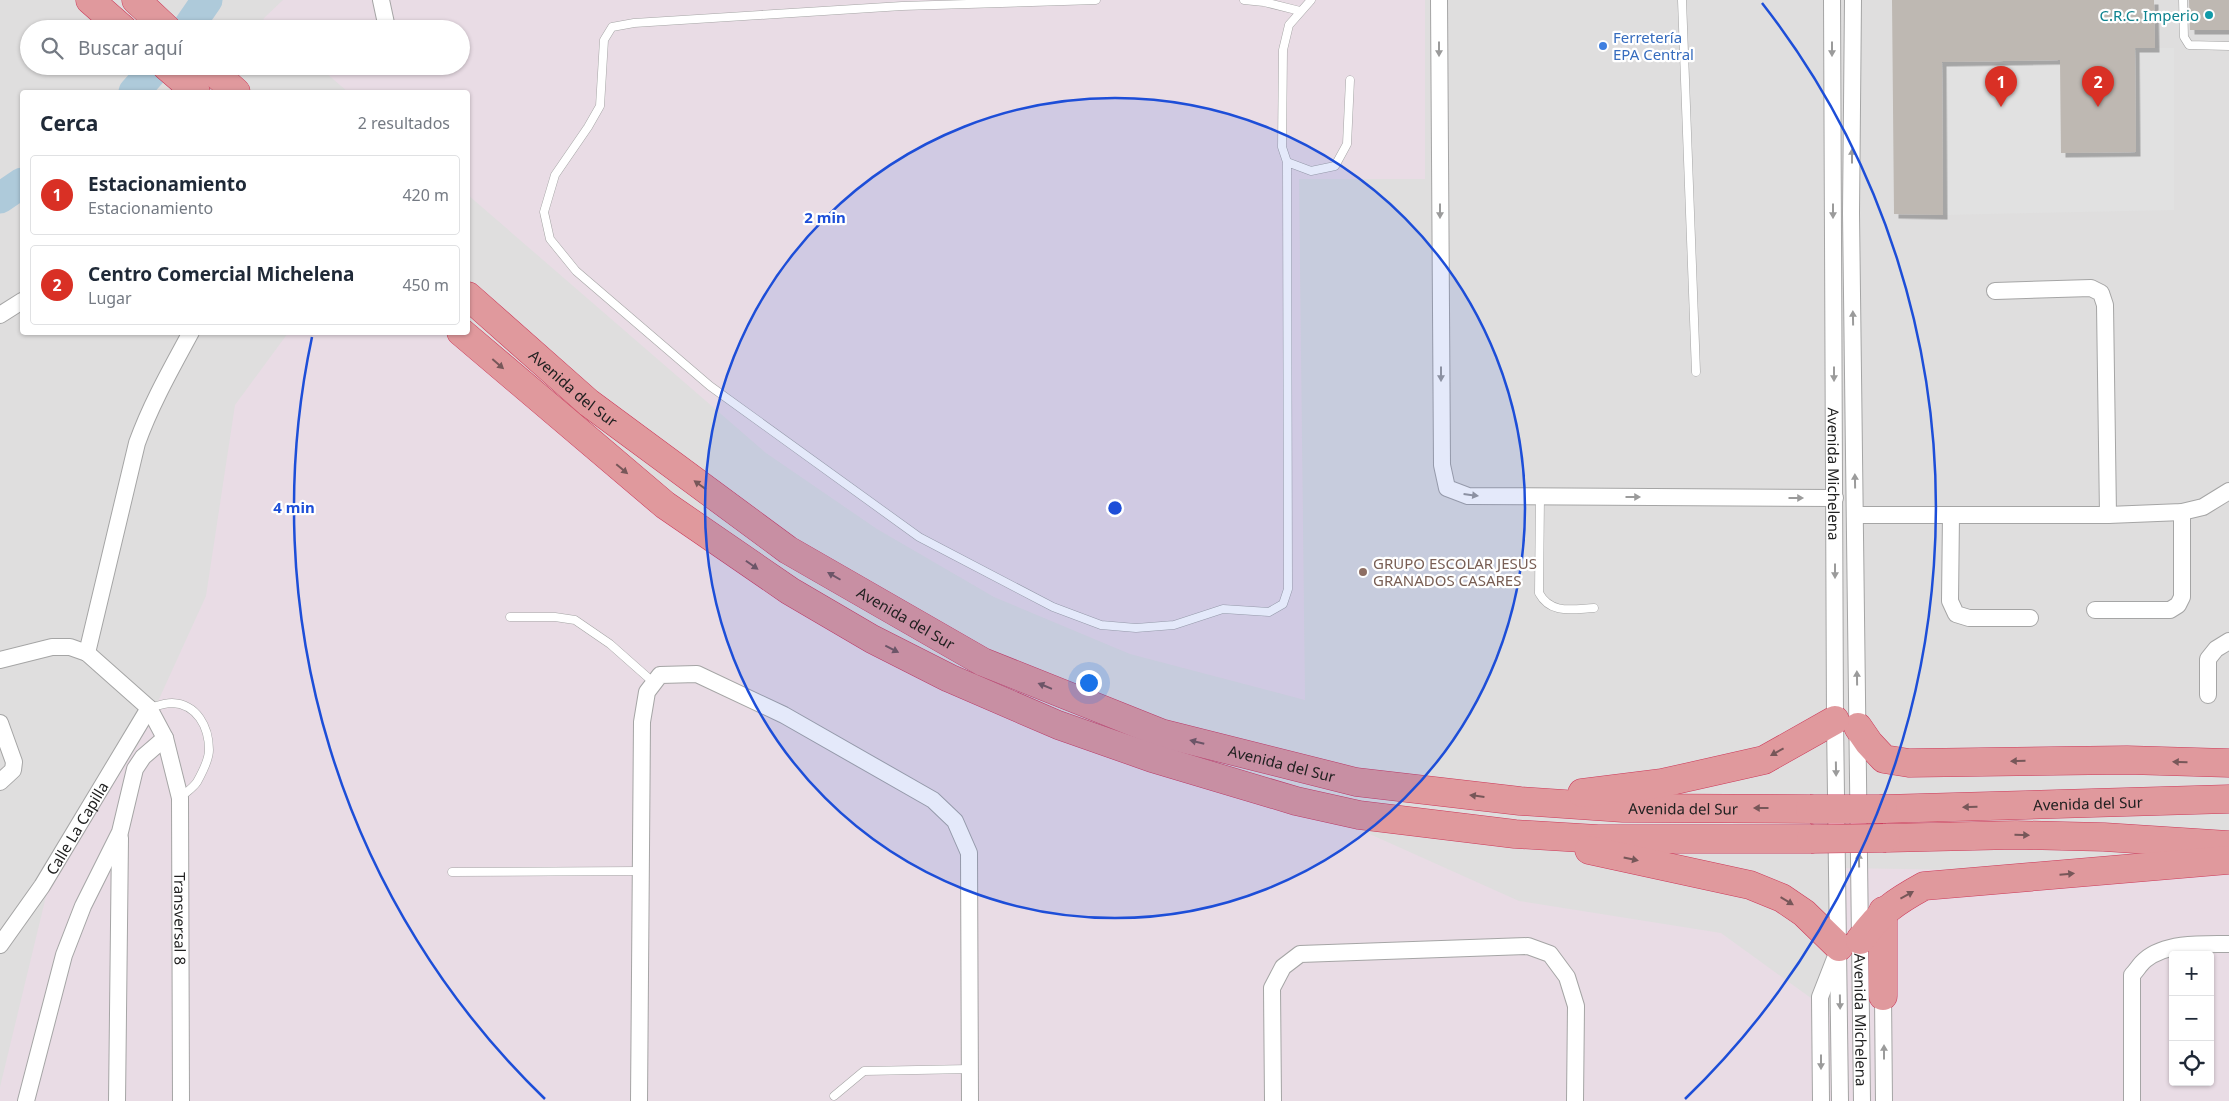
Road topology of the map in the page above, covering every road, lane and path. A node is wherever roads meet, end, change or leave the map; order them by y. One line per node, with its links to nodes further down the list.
1 (90, 0): 13 (highway)
2 (381, 0): 15 (street)
3 (1096, 0): 22 (lane)
4 (1244, 0): 12 (lane)
5 (1311, 0): 12 (lane)
6 (1439, 0): 31 (street, one-way to 31)
7 (1682, 0): 29 (lane)
8 (1832, 0): 32 (street, Avenida Michelena, one-way to 32)
9 (1853, 0): 34 (street, Avenida Michelena, one-way to 9)
10 (2183, 0): 16 (lane)
11 (137, 1): 14 (highway)
12 (1300, 11): 22 (lane)
13 (113, 20)
14 (157, 20)
15 (385, 20)
16 (2229, 46)
17 (176, 75): 20 (highway)
18 (217, 75): 21 (highway)
19 (1350, 80): 22 (lane)
20 (194, 90)
21 (233, 90)
22 (1287, 162)
23 (1995, 291): 36 (street)
24 (470, 298): 54 (highway, Avenida del Sur, one-way to 24)
25 (20, 303): 26 (street)
26 (0, 315)
27 (190, 335): 42 (street)
28 (465, 335): 57 (highway, Avenida del Sur, one-way to 57)
29 (1696, 372)
30 (2229, 491): 33 (street)
31 (1540, 496): 32 (street, one-way to 32); 37 (lane)
32 (1835, 498): 48 (street, Avenida Michelena, one-way to 48)
33 (2182, 512): 36 (street); 38 (street)
34 (1855, 515): 35 (street); 48 (street, Avenida Michelena, one-way to 34)
35 (1951, 515): 36 (street); 40 (street)
36 (2108, 515)
37 (1594, 608)
38 (2095, 610)
39 (510, 617): 44 (lane)
40 (2030, 618)
41 (2229, 640): 45 (street)
42 (87, 653): 43 (street); 46 (street)
43 (0, 660)
44 (653, 682): 61 (street); 68 (street)
45 (2208, 696)
46 (149, 708): 49 (street, Transversal 8); 52 (lane); 66 (street, Calle La Capilla)
47 (0, 723): 51 (street)
48 (1846, 724): 50 (highway, one-way to 48); 54 (highway, one-way to 54); 64 (street, Avenida Michelena, one-way to 64); 64 (street, Avenida Michelena, one-way to 48)
49 (165, 738): 52 (street, Transversal 8); 55 (street)
50 (2229, 764)
51 (0, 782)
52 (180, 798): 72 (street, Transversal 8)
53 (2229, 799): 54 (highway, Avenida del Sur, one-way to 54, bridge)
54 (1520, 801)
55 (120, 832): 70 (street); 71 (street)
56 (2229, 832): 58 (highway)
57 (1515, 834): 58 (highway, Avenida del Sur, one-way to 58, bridge); 64 (highway, one-way to 64)
58 (2104, 837): 59 (highway)
59 (2229, 845)
60 (2229, 860): 63 (highway, one-way to 60)
61 (640, 871): 62 (lane); 73 (street)
62 (452, 872)
63 (1883, 911): 64 (highway); 67 (highway)
64 (1849, 943): 67 (street, Avenida Michelena); 77 (street, Avenida Michelena, one-way to 77); 78 (street, Avenida Michelena, one-way to 78); 79 (street, Avenida Michelena)
65 (2229, 944): 81 (street)
66 (0, 945)
67 (1884, 996): 80 (street, one-way to 67)
68 (970, 1069): 69 (lane); 74 (street)
69 (834, 1096)
70 (26, 1101)
71 (117, 1101)
72 (181, 1101)
73 (639, 1101)
74 (970, 1101)
75 (1273, 1101): 76 (street)
76 (1576, 1101)
77 (1821, 1101)
78 (1840, 1101)
79 (1862, 1101)
80 (1884, 1101)
81 (2132, 1101)

